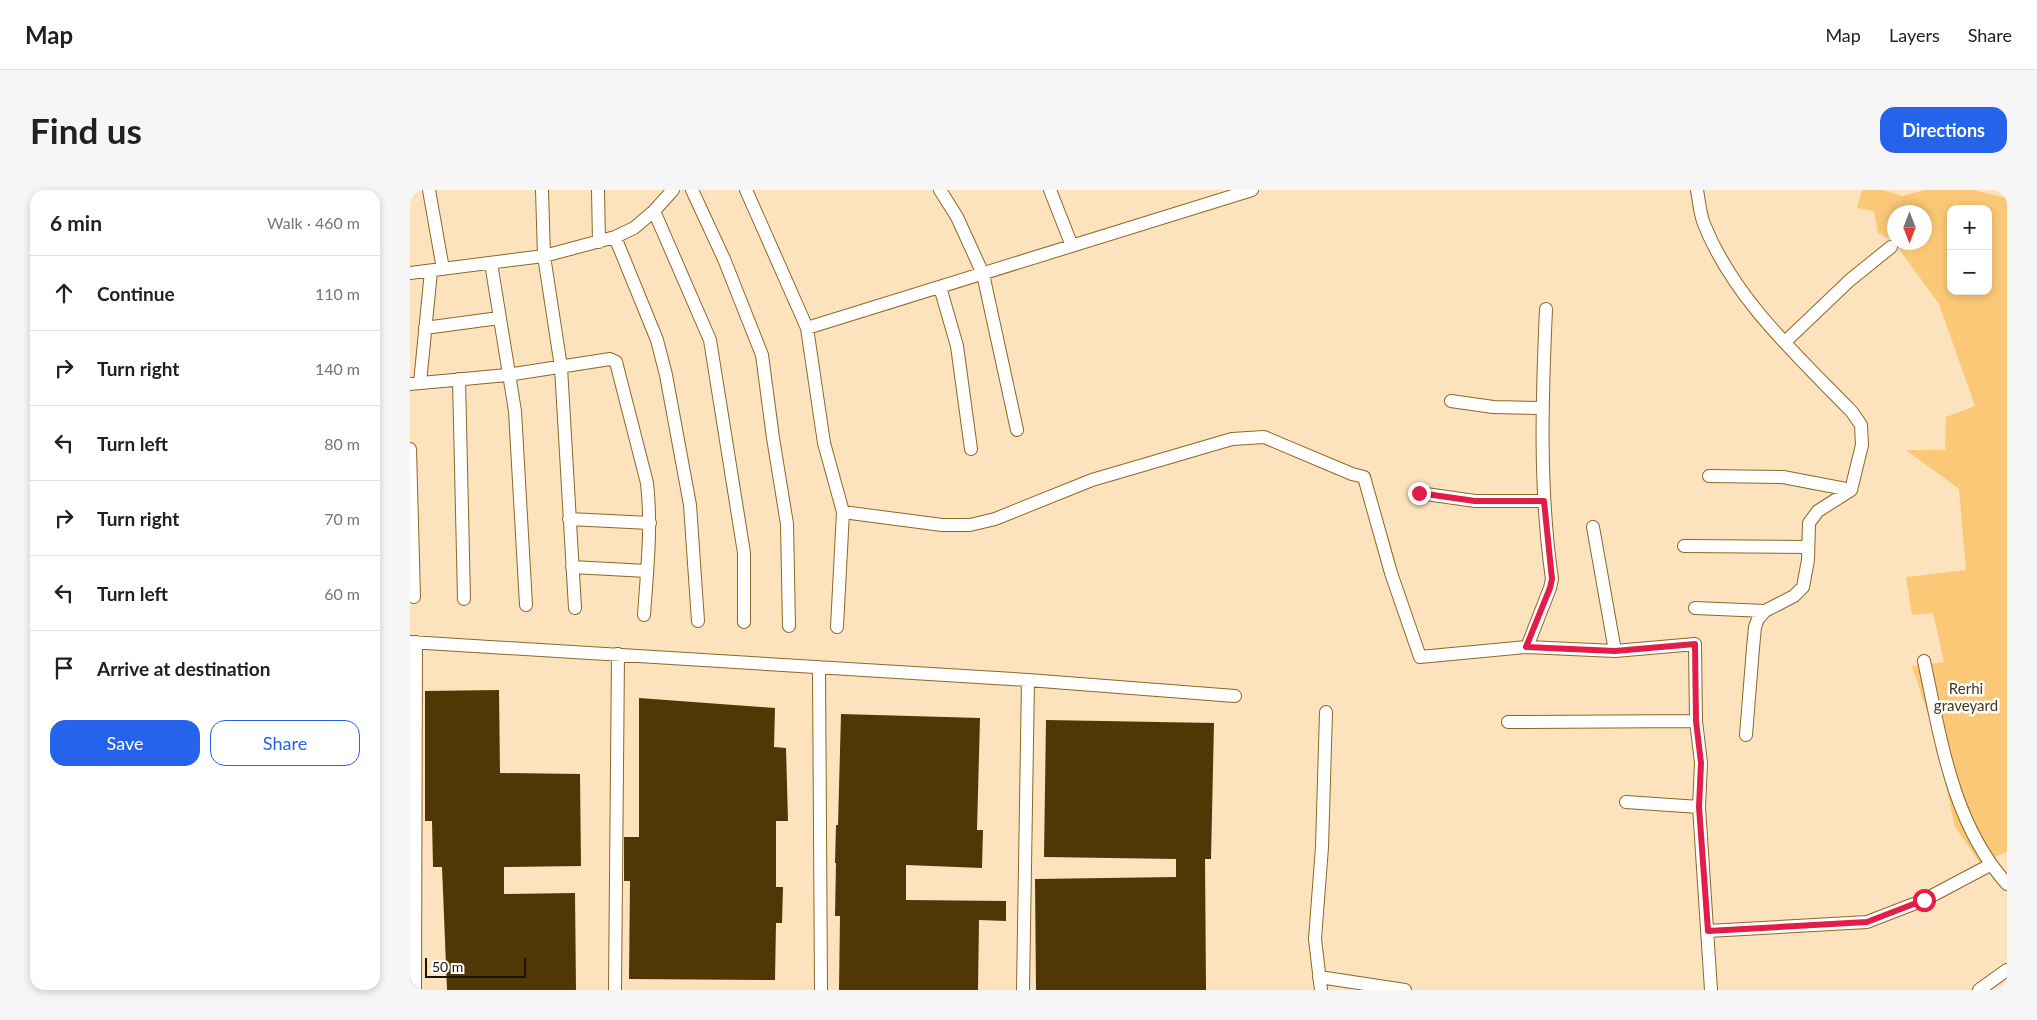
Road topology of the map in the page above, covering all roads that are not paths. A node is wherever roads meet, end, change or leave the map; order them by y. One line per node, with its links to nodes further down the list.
1 (429, 190): 18 (street)
2 (542, 190): 16 (street)
3 (598, 190): 13 (street)
4 (673, 190): 11 (street)
5 (692, 190): 57 (street)
6 (746, 190): 25 (street)
7 (940, 190): 20 (street)
8 (1050, 190): 14 (street)
9 (1252, 190): 14 (street)
10 (1697, 190): 26 (street)
11 (654, 211): 12 (street); 56 (street)
12 (615, 237): 13 (street); 55 (street)
13 (600, 242): 16 (street)
14 (1072, 246): 20 (street)
15 (1887, 250): 26 (street)
16 (544, 256): 17 (street); 27 (street)
17 (491, 262): 18 (street); 23 (street)
18 (437, 270): 19 (street); 24 (street)
19 (410, 273)
20 (983, 274): 21 (street); 33 (street)
21 (940, 287): 25 (street); 35 (street)
22 (1546, 309): 32 (street)
23 (499, 318): 24 (street); 28 (street)
24 (426, 328): 30 (street)
25 (807, 328): 40 (street)
26 (1785, 342): 37 (street)
27 (561, 367): 28 (street); 41 (street); 42 (street)
28 (507, 375): 29 (street); 50 (street)
29 (459, 379): 30 (street); 49 (street)
30 (415, 384)
31 (1451, 401): 32 (street)
32 (1542, 408): 39 (street)
33 (1016, 430)
34 (410, 448): 48 (street)
35 (971, 449)
36 (1709, 476): 37 (street)
37 (1851, 490): 45 (street)
38 (1419, 493): 39 (street)
39 (1544, 501): 60 (street)
40 (843, 512): 58 (street); 60 (street)
41 (569, 519): 42 (street); 46 (street)
42 (650, 522): 47 (street)
43 (1593, 528): 61 (street)
44 (1684, 546): 45 (street)
45 (1808, 547): 53 (street)
46 (572, 567): 47 (street); 51 (street)
47 (647, 571): 54 (street)
48 (414, 597)
49 (464, 599)
50 (526, 605)
51 (575, 608)
52 (1695, 608): 53 (street)
53 (1765, 611): 70 (street)
54 (644, 615)
55 (698, 622)
56 (744, 622)
57 (789, 626)
58 (837, 627)
59 (413, 642): 62 (street); 78 (street)
60 (1526, 647): 61 (street)
61 (1615, 651): 68 (street)
62 (618, 654): 64 (street); 79 (street)
63 (1924, 661): 73 (street)
64 (819, 667): 65 (street); 80 (street)
65 (1028, 680): 66 (street); 81 (street)
66 (1235, 696)
67 (1326, 712): 77 (street)
68 (1696, 721): 69 (street); 72 (street)
69 (1508, 722)
70 (1746, 735)
71 (1626, 802): 72 (street)
72 (1699, 807): 75 (street)
73 (1990, 865): 74 (street); 75 (street)
74 (2007, 884)
75 (1708, 931): 84 (street)
76 (2007, 970): 85 (street)
77 (1319, 977): 82 (street); 83 (street)
78 (415, 990)
79 (615, 990)
80 (821, 990)
81 (1023, 990)
82 (1321, 990)
83 (1405, 990)
84 (1711, 990)
85 (1979, 990)

